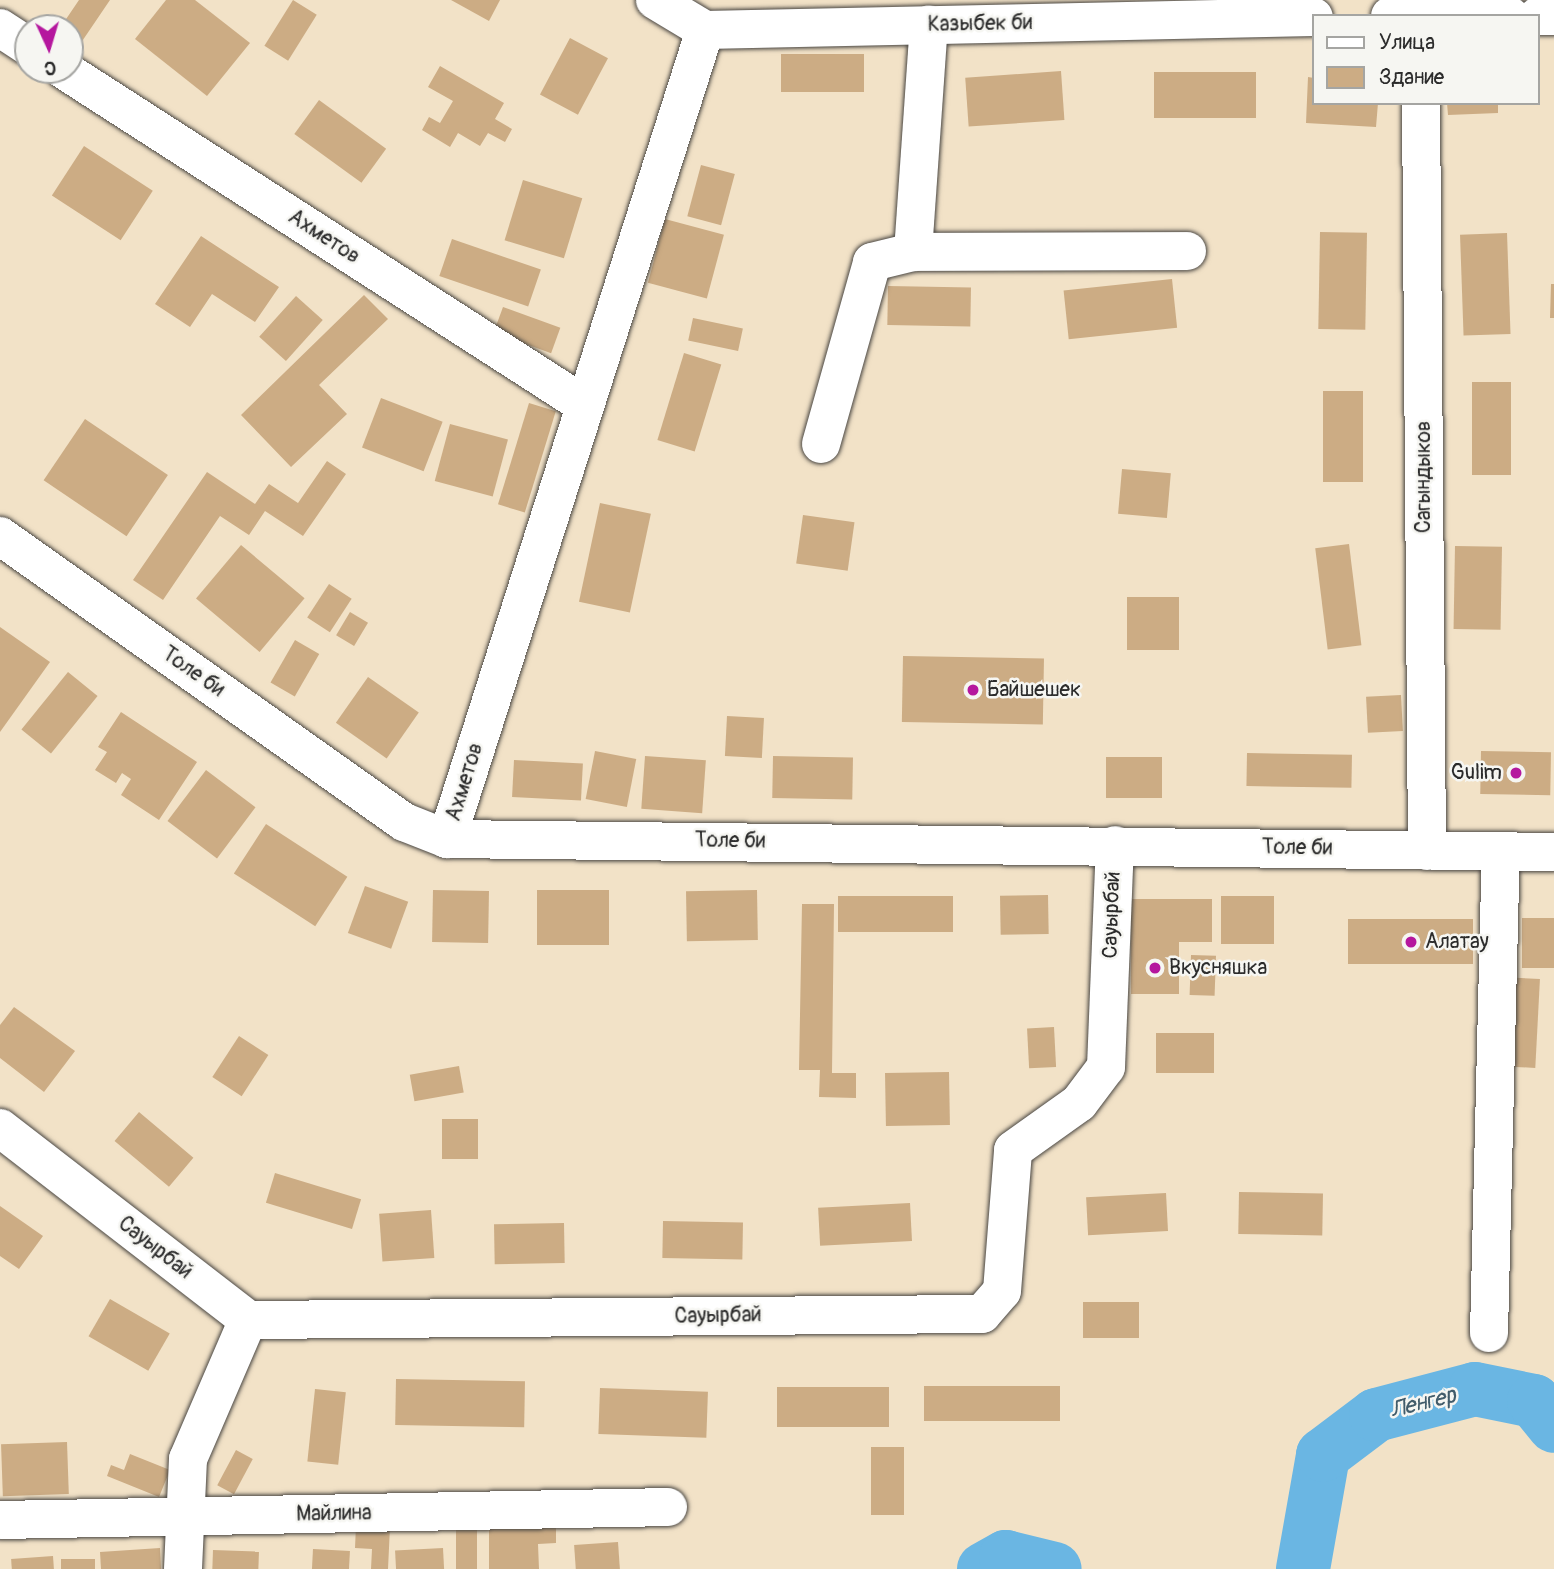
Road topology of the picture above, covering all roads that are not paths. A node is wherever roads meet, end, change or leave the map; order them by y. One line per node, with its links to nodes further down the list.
1 (655, 0): 4 (street)
2 (1312, 17): 3 (street, Казыбек би)
3 (929, 25): 4 (street, Казыбек би); 8 (street)
4 (705, 30): 9 (street, Ахметов)
5 (84, 83): 9 (street, Ахметов)
6 (1421, 105): 14 (street, Сагындыков)
7 (1186, 251): 8 (street)
8 (913, 252): 10 (street)
9 (583, 404): 12 (street, Ахметов)
10 (821, 444)
11 (0, 536): 12 (street, Толе би)
12 (447, 839): 13 (street, Толе би)
13 (1115, 845): 14 (street, Толе би); 18 (street, Сауырбай)
14 (1427, 851): 15 (street, Толе би)
15 (1501, 851): 16 (street, Толе би); 19 (street)
16 (1554, 852)
17 (0, 1128): 18 (street, Сауырбай)
18 (248, 1320): 21 (street)
19 (1489, 1333)
20 (668, 1507): 21 (street, Майлина)
21 (180, 1517): 22 (street, Майлина); 23 (street)
22 (0, 1520)
23 (183, 1569)

